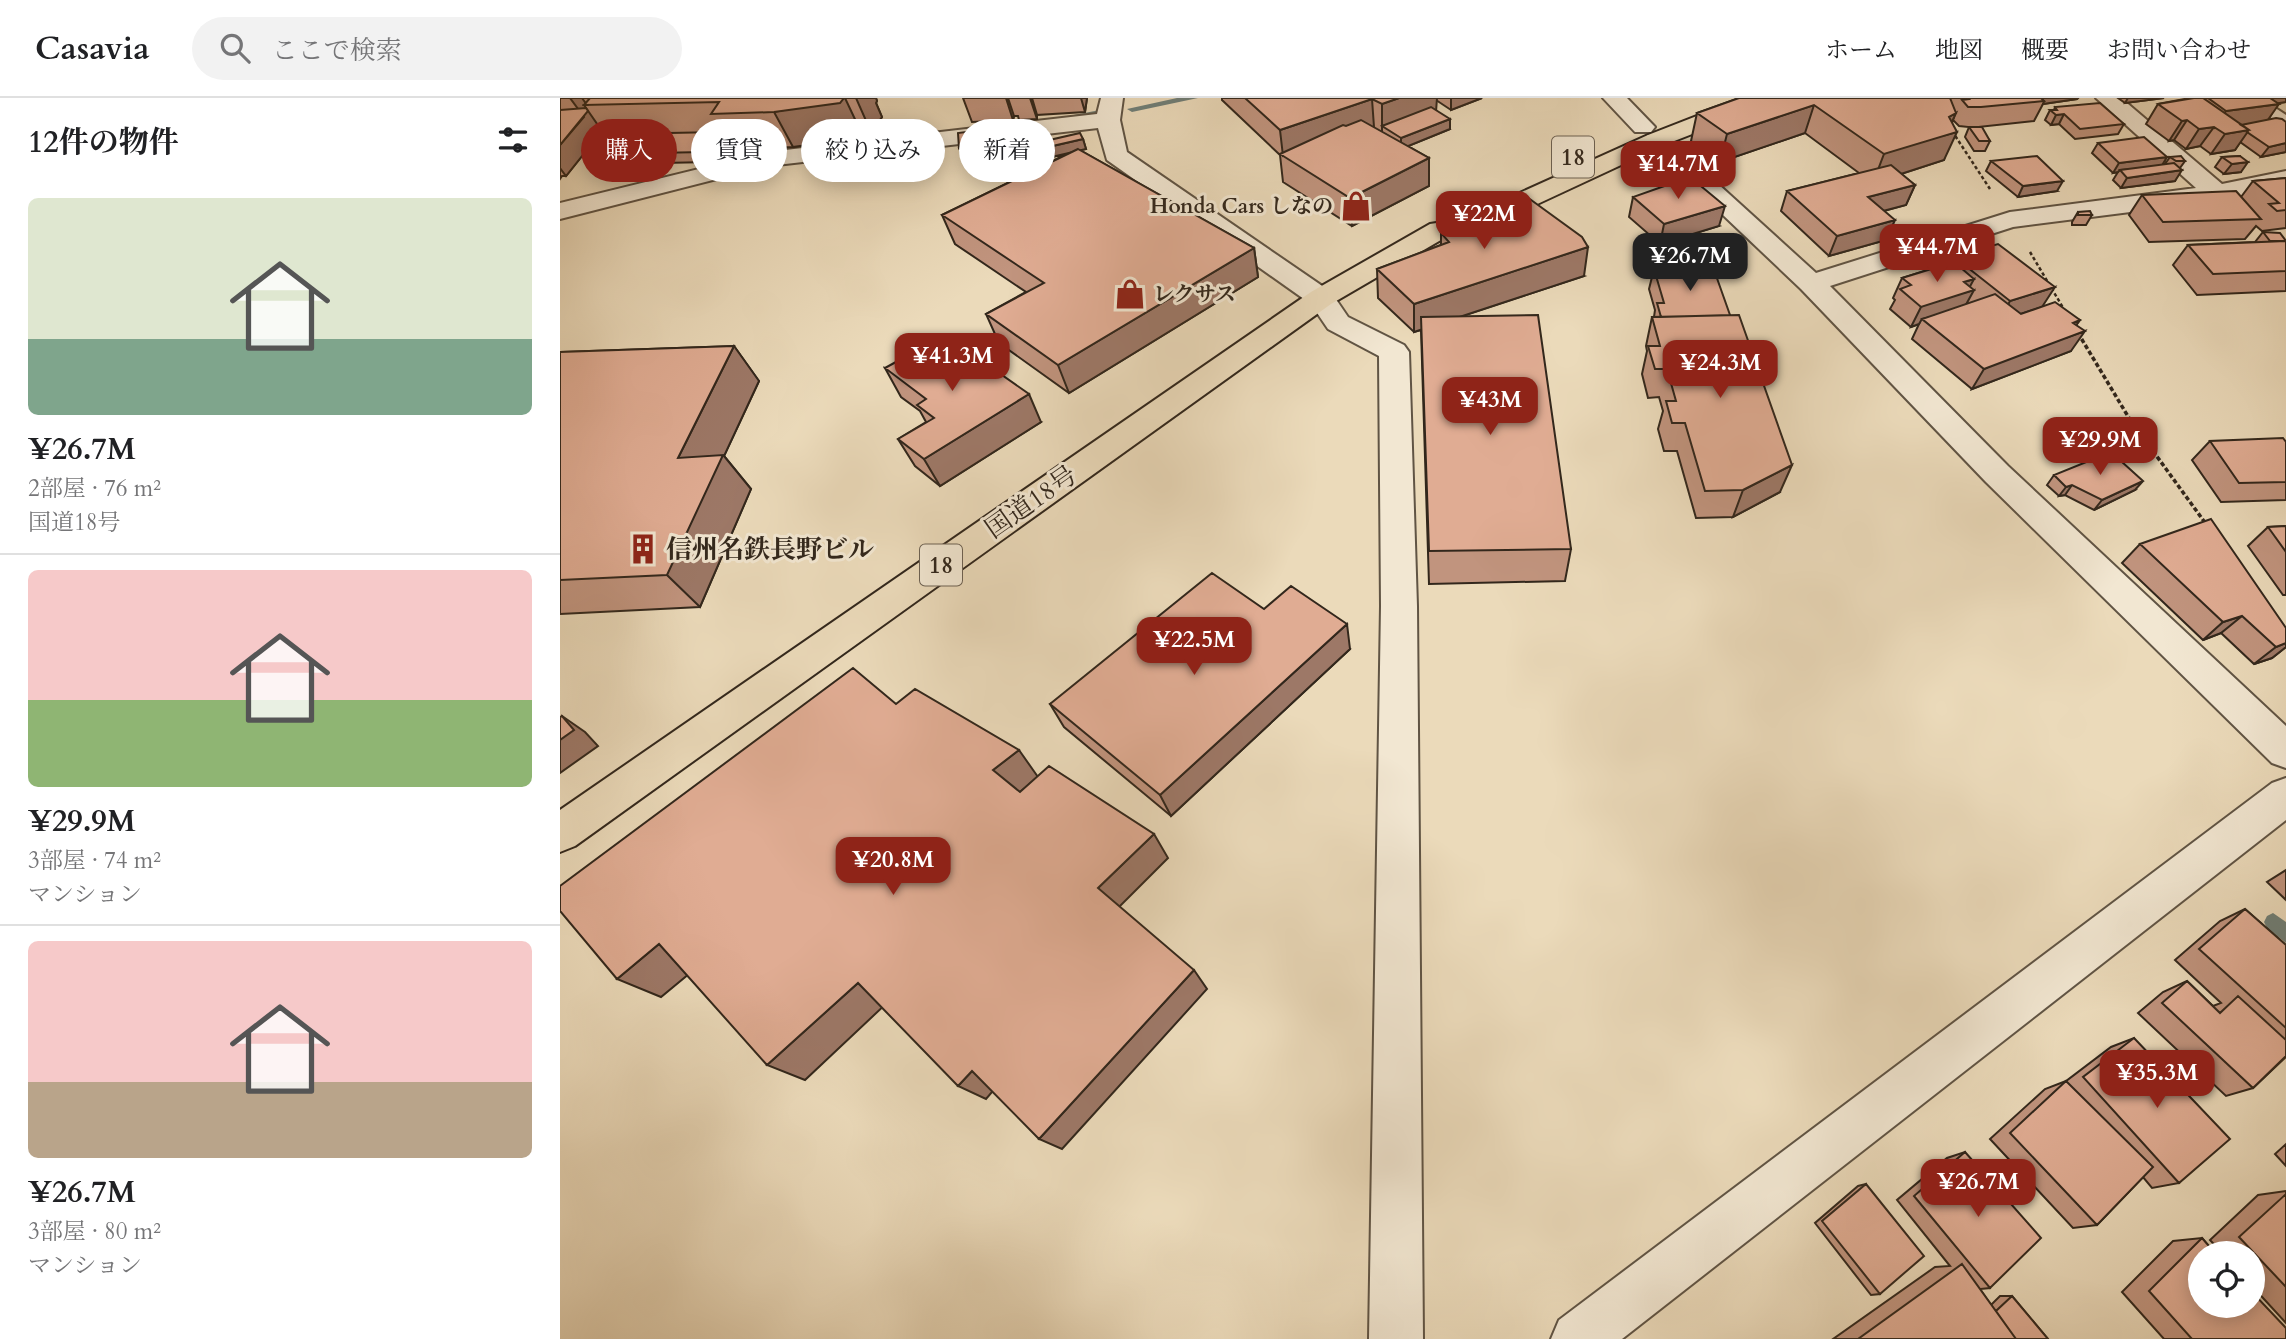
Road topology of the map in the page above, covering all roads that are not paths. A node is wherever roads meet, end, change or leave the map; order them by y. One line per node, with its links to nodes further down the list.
1 (1614, 98): 8 (street)
2 (1717, 98): 8 (highway, 国道18号 / 18)
3 (1765, 98): 8 (highway, 国道18号 / 18)
4 (2107, 98): 10 (street)
5 (2245, 98): 7 (street)
6 (1110, 109): 11 (street); 13 (street)
7 (2286, 125)
8 (1650, 134): 12 (street); 13 (highway, 国道18号 / 18)
9 (2286, 178): 10 (street)
10 (2217, 193): 12 (street)
11 (560, 211)
12 (1811, 283): 14 (street)
13 (1321, 298): 16 (highway, 国道18号 / 18); 17 (street)
14 (2286, 751)
15 (2286, 796): 18 (street)
16 (560, 833)
17 (1396, 1339)
18 (1578, 1339)

